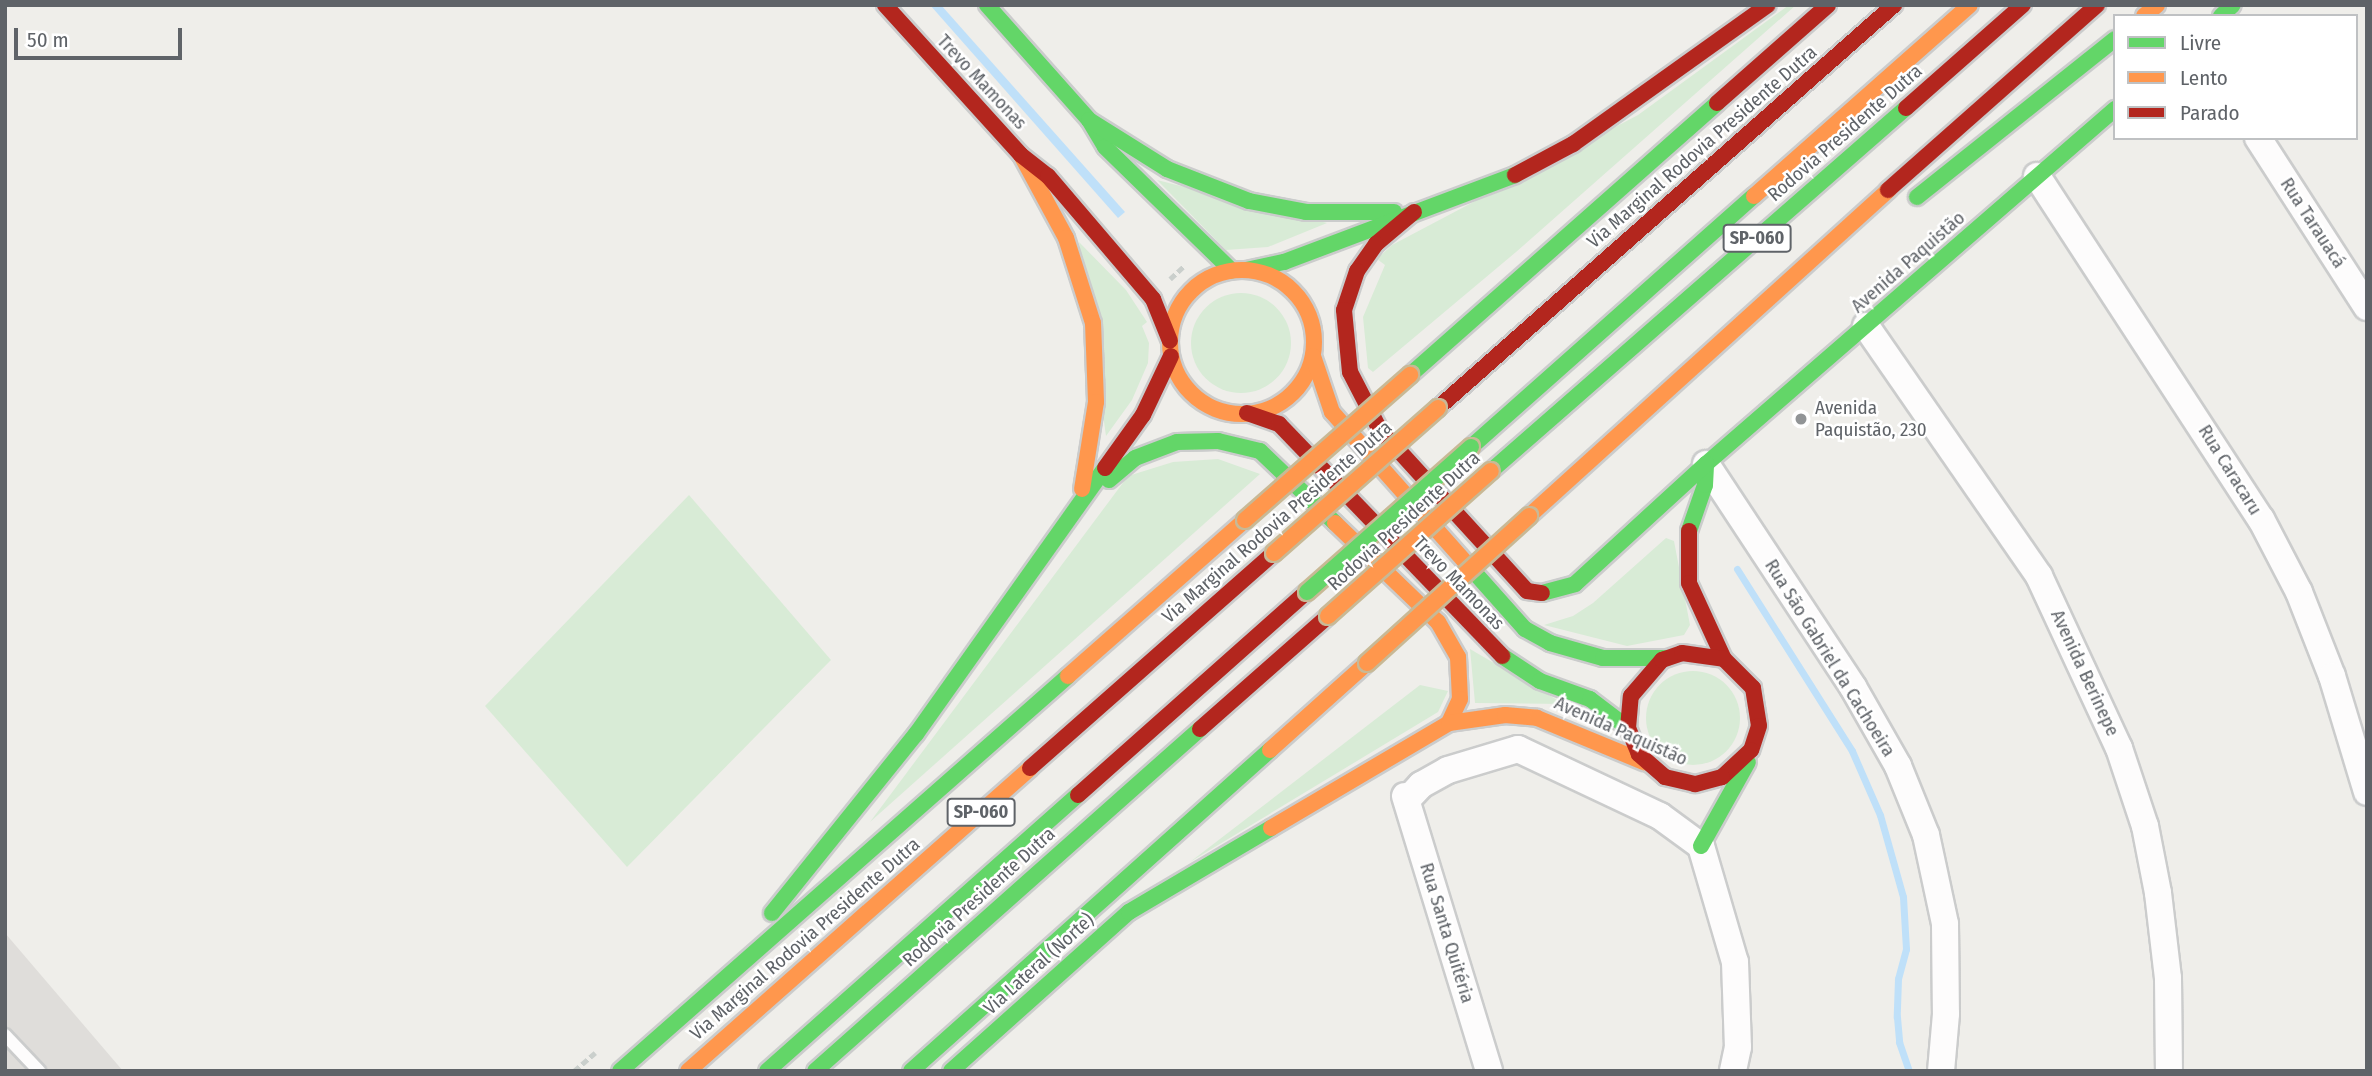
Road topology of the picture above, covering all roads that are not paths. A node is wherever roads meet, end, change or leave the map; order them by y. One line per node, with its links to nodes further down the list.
1 (885, 5): 13 (main road, Trevo Mamonas)
2 (987, 5): 11 (main road)
3 (1768, 5): 16 (main road)
4 (1828, 5): 36 (main road, bridge)
5 (1894, 5): 40 (main road, Via Marginal Rodovia Presidente Dutra / SP-060, bridge)
6 (1970, 5): 41 (main road, Rodovia Presidente Dutra / SP-060, bridge)
7 (2023, 5): 42 (main road, Rodovia Presidente Dutra / SP-060, bridge)
8 (2097, 5): 19 (main road, SP-060)
9 (2113, 41): 15 (main road)
10 (2113, 111): 14 (main road, Avenida Paquistão)
11 (1088, 120): 16 (main road); 18 (main road)
12 (2259, 140): 20 (street, Rua Tarauacá)
13 (1021, 155): 22 (main road, Trevo Mamonas); 26 (main road)
14 (2038, 176): 21 (main road, Avenida Paquistão); 33 (street, Rua Caracaru)
15 (1902, 208)
16 (1414, 212): 18 (main road); 25 (main road, Avenida Paquistão)
17 (1869, 231): 19 (main road)
18 (1239, 270): 22 (main road); 23 (main road, Trevo Mamonas)
19 (1780, 286): 43 (main road, SP-060, bridge)
20 (2367, 307)
21 (1867, 326): 25 (main road, Avenida Paquistão); 48 (street, Avenida Berinepe)
22 (1171, 349): 24 (main road, Trevo Mamonas); 26 (main road)
23 (1313, 356): 24 (main road); 27 (main road, Trevo Mamonas)
24 (1247, 413): 30 (main road, Trevo Mamonas)
25 (1706, 464): 28 (main road); 47 (street, Rua São Gabriel da Cachoeira)
26 (1076, 511): 29 (main road); 36 (main road)
27 (1667, 658): 28 (main road, Trevo Mamonas); 30 (main road)
28 (1724, 659): 31 (main road)
29 (1449, 723): 32 (main road, Avenida Paquistão); 35 (main road, Avenida Paquistão)
30 (1628, 728): 32 (main road, Trevo Mamonas)
31 (1751, 750): 32 (main road, Avenida Paquistão); 34 (main road)
32 (1644, 762)
33 (2367, 792)
34 (1701, 846): 45 (street, Rua Santa Quitéria); 46 (street)
35 (1160, 894): 44 (main road, Via Lateral (Norte))
36 (703, 998): 39 (main road)
37 (5, 1035): 38 (lane)
38 (39, 1071)
39 (620, 1071)
40 (688, 1071)
41 (767, 1071)
42 (815, 1071)
43 (911, 1071)
44 (951, 1071)
45 (1489, 1071)
46 (1733, 1071)
47 (1941, 1071)
48 (2169, 1071)

